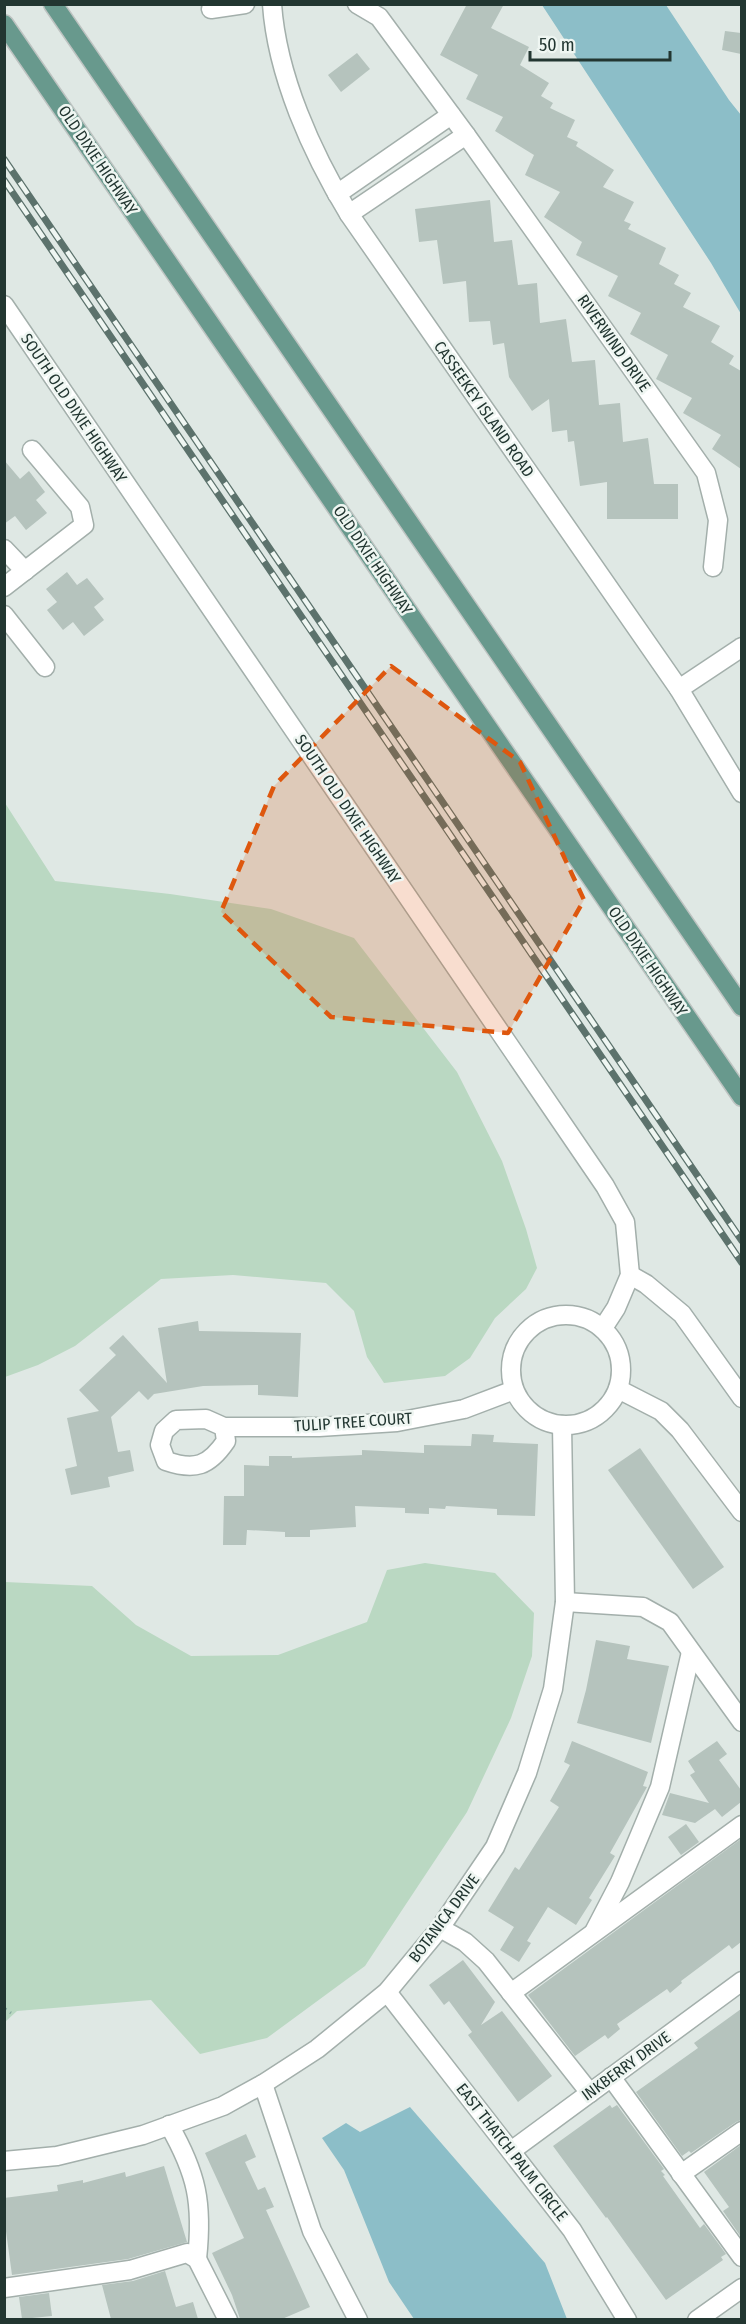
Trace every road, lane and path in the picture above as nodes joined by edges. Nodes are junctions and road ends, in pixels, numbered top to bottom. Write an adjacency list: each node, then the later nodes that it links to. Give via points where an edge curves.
1 (53, 4): 23 (main road)
2 (245, 4): 5 (street)
3 (272, 4): 9 (street, CASSEEKEY ISLAND ROAD, via 287,78 317,157)
4 (357, 4): 7 (street, RIVERWIND DRIVE, via 379,17)
5 (211, 9)
6 (4, 24): 24 (main road, OLD DIXIE HIGHWAY)
7 (451, 115): 8 (street, RIVERWIND DRIVE); 9 (street)
8 (466, 135): 10 (street); 15 (street, RIVERWIND DRIVE, via 706,473 718,520)
9 (337, 194): 10 (street, CASSEEKEY ISLAND ROAD)
10 (349, 214): 21 (street, CASSEEKEY ISLAND ROAD)
11 (4, 305): 12 (street, SOUTH OLD DIXIE HIGHWAY)
12 (11, 328): 25 (street, SOUTH OLD DIXIE HIGHWAY, via 605,1186 626,1222)
13 (32, 450): 16 (street, via 80,507 84,525)
14 (4, 549): 16 (street)
15 (713, 567)
16 (25, 571): 17 (street)
17 (4, 587)
18 (4, 615): 20 (street)
19 (741, 647): 21 (street)
20 (45, 667)
21 (679, 689): 22 (street, CASSEEKEY ISLAND ROAD)
22 (741, 793)
23 (741, 1007)
24 (741, 1097)
25 (630, 1275): 26 (street, SOUTH OLD DIXIE HIGHWAY); 29 (street, via 682,1314)
26 (603, 1328): 27 (street, via 615,1343 621,1360); 28 (street, via 572,1315 542,1320 527,1331 516,1347 511,1366)
27 (618, 1389): 30 (street, via 603,1412 583,1423); 32 (street, via 661,1411 680,1430)
28 (514, 1390): 30 (street, via 535,1416); 31 (street, TULIP TREE COURT, via 464,1409 397,1422)
29 (741, 1398)
30 (562, 1425): 33 (street, BOTANICA DRIVE)
31 (224, 1428)
32 (741, 1512)
33 (565, 1602): 34 (street, via 643,1607 670,1622); 37 (street, BOTANICA DRIVE, via 553,1689 527,1773 495,1847)
34 (691, 1652): 35 (street); 38 (street, via 660,1787)
35 (741, 1722)
36 (741, 1825): 38 (street)
37 (440, 1928): 40 (street, BOTANICA DRIVE); 41 (street, via 465,1942)
38 (595, 1930): 41 (street)
39 (741, 1982): 44 (street, INKBERRY DRIVE)
40 (387, 1992): 45 (street, BOTANICA DRIVE, via 316,2049); 49 (street, EAST THATCH PALM CIRCLE)
41 (512, 1993): 46 (street)
42 (4, 2008): 43 (path)
43 (11, 2013)
44 (611, 2077): 46 (street, INKBERRY DRIVE); 51 (street)
45 (263, 2084): 47 (street, BOTANICA DRIVE, via 222,2106); 57 (street, via 312,2231)
46 (590, 2093): 49 (street, INKBERRY DRIVE)
47 (169, 2125): 50 (street, BOTANICA DRIVE, via 57,2156); 53 (street, via 196,2182 200,2230)
48 (741, 2131): 51 (street)
49 (511, 2151): 58 (street, EAST THATCH PALM CIRCLE, via 572,2230)
50 (4, 2161)
51 (681, 2174): 52 (street)
52 (741, 2257)
53 (197, 2259): 54 (street, via 187,2253 130,2270); 56 (street)
54 (4, 2288)
55 (741, 2290): 59 (street)
56 (228, 2319)
57 (358, 2319)
58 (627, 2319)
59 (698, 2319)

